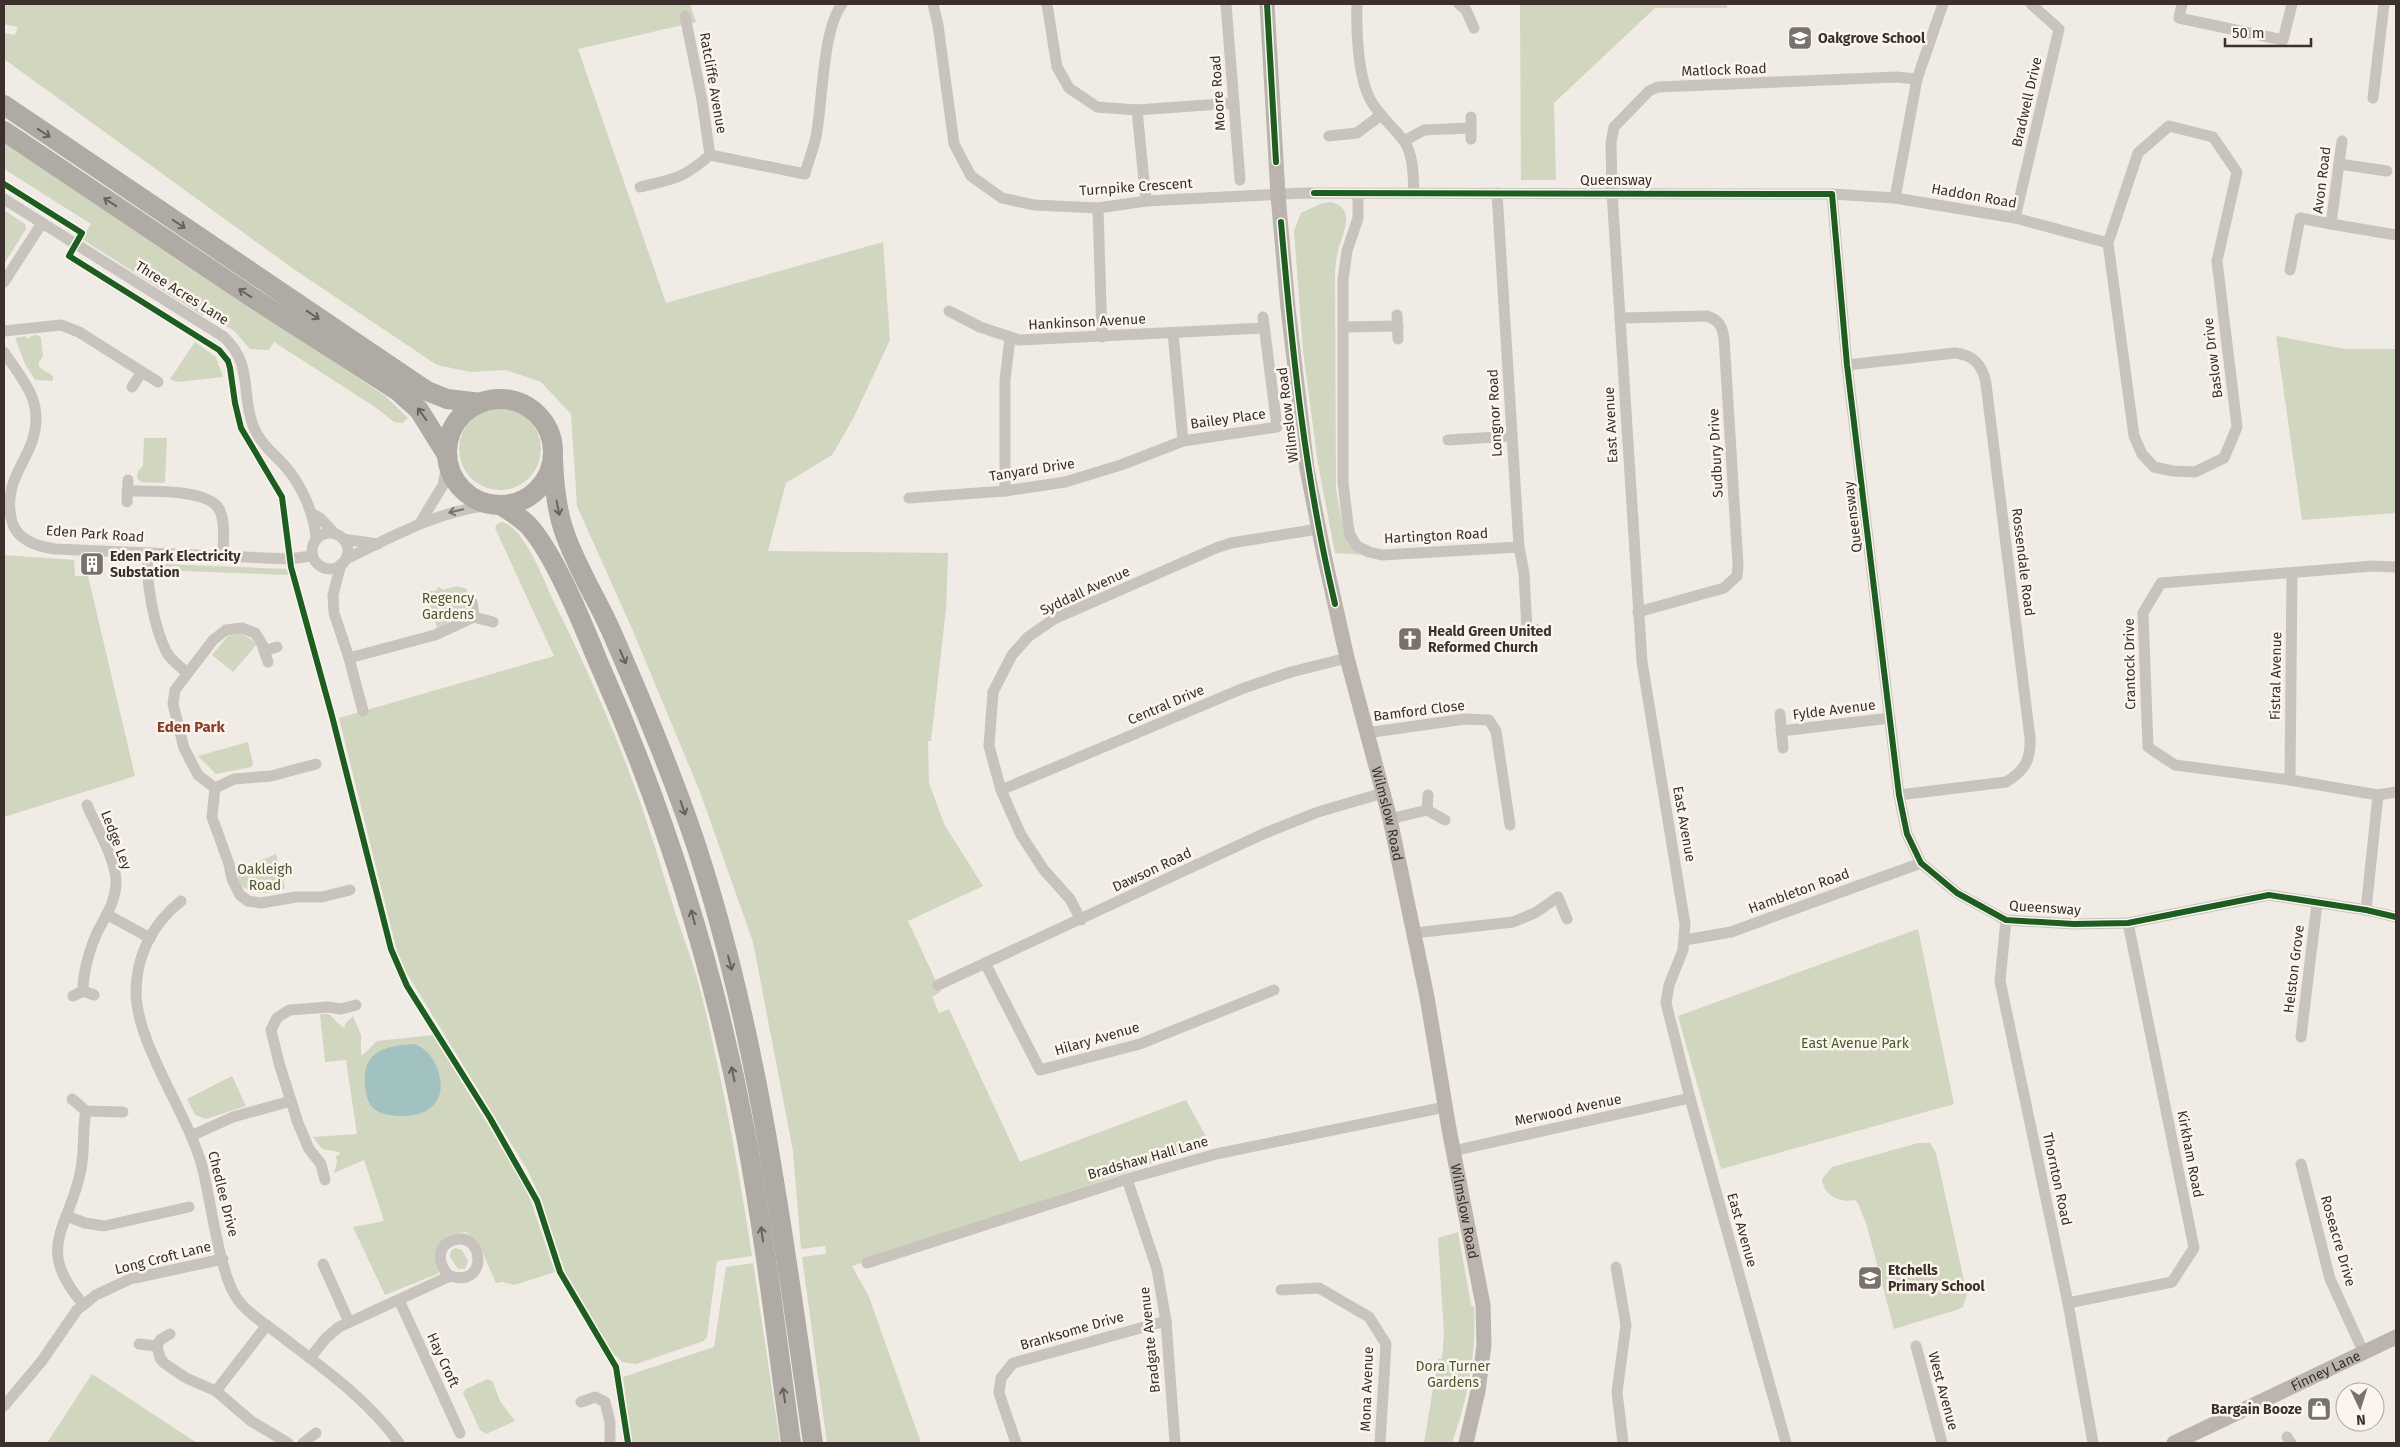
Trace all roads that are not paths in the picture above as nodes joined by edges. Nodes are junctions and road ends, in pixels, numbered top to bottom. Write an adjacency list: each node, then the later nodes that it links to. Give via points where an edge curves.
1 (842, 4): 26 (street, via 830,31 816,137 805,174)
2 (933, 4): 40 (street, Turnpike Crescent, via 954,144 971,176 1002,198 1034,205)
3 (1047, 4): 19 (street, via 1057,67 1070,88 1097,107)
4 (1226, 4): 17 (street, Moore Road)
5 (1267, 4): 35 (main road, Wilmslow Road)
6 (1357, 4): 20 (street, via 1357,30 1365,86)
7 (1460, 4): 14 (street)
8 (1943, 4): 15 (street)
9 (2031, 4): 41 (street, Bradwell Drive, via 2059,29)
10 (2182, 4): 11 (street, via 2179,18 2283,40)
11 (2292, 4)
12 (2384, 4): 16 (street)
13 (685, 16): 26 (street, Ratcliffe Avenue)
14 (1474, 28)
15 (1917, 79): 31 (street, Matlock Road, via 1896,77 1658,87 1649,90 1614,127 1611,143); 37 (street)
16 (2373, 98)
17 (1234, 104): 19 (street); 29 (street, Moore Road)
18 (4, 105): 61 (highway, one-way to 61, via 427,391 447,399)
19 (1137, 110): 39 (street)
20 (1381, 115): 23 (street, via 1357,133); 24 (street)
21 (1470, 128): 24 (street, via 1424,130)
22 (4, 131): 66 (highway, one-way to 22, via 419,410 398,391)
23 (1329, 136)
24 (1404, 141): 33 (street, via 1411,158)
25 (2342, 141): 27 (street, Avon Road)
26 (710, 155): 30 (street, via 691,172)
27 (2340, 164): 28 (street); 43 (street, Avon Road)
28 (2387, 171)
29 (1240, 180)
30 (640, 187)
31 (1612, 192): 34 (street, Queensway); 36 (street, Queensway); 49 (street, East Avenue)
32 (1358, 193): 33 (street, Queensway); 35 (street, Queensway); 50 (street, via 1358,218 1344,262)
33 (1414, 193): 34 (street, Queensway)
34 (1497, 193): 63 (street, Longnor Road)
35 (1278, 194): 39 (street, Turnpike Crescent); 75 (main road, Wilmslow Road, via 1301,419)
36 (1832, 194): 37 (street, Haddon Road); 57 (street, Queensway)
37 (1895, 198): 41 (street, Haddon Road)
38 (4, 199): 42 (street, Three Acres Lane)
39 (1146, 201): 40 (street, Turnpike Crescent)
40 (1098, 208): 53 (street)
41 (2015, 218): 45 (street, Haddon Road)
42 (42, 223): 47 (street); 73 (street, Three Acres Lane, via 230,343 243,363 249,410 259,438 292,475)
43 (2331, 224): 44 (street, Avon Road); 46 (street, Avon Road, via 2300,218)
44 (2396, 235)
45 (2108, 243): 45 (street, Baslow Drive, via 2138,152 2169,126 2213,138 2236,172 2217,261 2237,426 2224,458 2195,472 2154,466 2142,454 2134,436)
46 (2290, 270)
47 (4, 282)
48 (949, 312): 54 (street, Hankinson Avenue)
49 (1620, 318): 89 (street, East Avenue); 89 (street, Sudbury Drive, via 1707,316 1721,325 1725,348 1738,565 1736,576 1724,588)
50 (1343, 327): 55 (street, via 1398,321); 79 (street, Hartington Road, via 1343,482 1350,535 1357,546 1382,554)
51 (4, 331): 58 (street, via 66,326)
52 (1172, 333): 53 (street, Hankinson Avenue); 62 (street, Hankinson Avenue, via 1263,323); 65 (street)
53 (1102, 337): 54 (street, Hankinson Avenue)
54 (1010, 338): 70 (street, via 1004,380)
55 (1398, 339)
56 (4, 352): 68 (street, Eden Park Road, via 26,386 36,411 34,435)
57 (1847, 365): 99 (street, Queensway); 110 (street, Rossendale Road, via 1955,353 1968,355 1982,367 2030,738 2028,761 2006,782)
58 (142, 372): 59 (street); 60 (street)
59 (158, 382)
60 (132, 387)
61 (481, 403): 66 (highway, via 465,413 454,427); 67 (highway, via 511,400 533,410 548,428)
62 (1277, 427): 65 (street, Bailey Place)
63 (1512, 436): 64 (street); 79 (street, Longnor Road)
64 (1448, 440)
65 (1183, 441): 70 (street, Tanyard Drive, via 1065,482)
66 (448, 458): 72 (highway, via 453,476 463,490); 74 (street, via 443,485)
67 (553, 460): 72 (highway, via 537,491 516,503); 180 (highway, one-way to 180, via 564,532 610,629 667,765 697,849 730,963 767,1131)
68 (6, 491): 80 (street, Eden Park Road, via 13,525 21,537 36,545 55,549)
69 (127, 491): 81 (street, via 184,494 210,500 222,515)
70 (1005, 491): 71 (street, Tanyard Drive)
71 (910, 498)
72 (496, 505): 74 (street, one-way to 74, via 455,511); 179 (highway, one-way to 72, via 746,1134 721,1020 691,908 644,770 556,570 536,535 518,516)
73 (311, 514): 76 (street, Three Acres Lane); 77 (street, Three Acres Lane)
74 (420, 523): 78 (street)
75 (1318, 529): 95 (main road, Wilmslow Road); 106 (street, Syddall Avenue, via 1216,548 1054,619 1028,637 1012,655 993,692 989,746)
76 (339, 536): 77 (street, via 324,533); 78 (street); 83 (street, via 348,548)
77 (316, 539): 82 (street)
78 (378, 544): 83 (street)
79 (1519, 548): 92 (street, Longnor Road, via 1524,573)
80 (148, 553): 81 (street, Eden Park Road); 96 (street, via 147,578 162,641 170,657)
81 (222, 556): 82 (street, Eden Park Road, via 289,559)
82 (312, 556): 85 (street)
83 (343, 562): 85 (street, via 333,568); 87 (street)
84 (2396, 567): 86 (street, Crantock Drive)
85 (324, 568): 87 (street)
86 (2292, 572): 104 (street, Fistral Avenue); 104 (street, Crantock Drive, via 2161,583 2143,613 2148,747 2175,765)
87 (333, 595): 94 (street, via 337,625)
88 (472, 602): 90 (street)
89 (1638, 612): 130 (street, East Avenue, via 1643,671 1683,910)
90 (474, 617): 91 (street); 94 (street, via 435,635)
91 (493, 622)
92 (1527, 631)
93 (278, 647): 96 (street, via 266,656 255,633 242,628 226,630 213,640)
94 (349, 658): 97 (street)
95 (1347, 658): 101 (main road, Wilmslow Road); 106 (street, Central Drive, via 1244,688)
96 (187, 673): 105 (street, via 174,694 179,730 193,767)
97 (362, 711)
98 (1780, 714): 100 (street, Fylde Avenue)
99 (1890, 718): 100 (street, Fylde Avenue); 110 (street, Queensway)
100 (1781, 731): 102 (street, Fylde Avenue)
101 (1366, 733): 108 (main road, Wilmslow Road); 116 (street, Bamford Close, via 1465,719 1488,720 1496,731)
102 (1783, 748)
103 (316, 764): 105 (street, via 302,773 234,779)
104 (2290, 780): 111 (street, Crantock Drive)
105 (215, 788): 118 (street, via 212,817 240,895 248,901 260,903 331,889)
106 (1001, 790): 125 (street, Syddall Avenue, via 1021,835 1044,870 1070,899)
107 (2396, 792): 111 (street, Crantock Drive)
108 (1383, 793): 114 (main road, Wilmslow Road); 125 (street, Dawson Road, via 1318,812 1263,834)
109 (1428, 795): 113 (street)
110 (1899, 795): 117 (street, Queensway, via 1907,834)
111 (2378, 795): 121 (street)
112 (87, 804): 122 (street, Ledge Ley, via 112,862 115,877 114,897)
113 (1427, 810): 114 (street); 115 (street)
114 (1390, 819): 128 (main road, Wilmslow Road)
115 (1445, 820)
116 (1510, 824)
117 (1921, 863): 126 (street, Queensway, via 1957,893); 130 (street, Hambleton Road, via 1731,932)
118 (350, 890)
119 (181, 901): 129 (street, Chedlee Drive, via 162,918)
120 (2317, 904): 121 (street, Queensway); 127 (street, Queensway, via 2268,895); 136 (street, Helston Grove)
121 (2366, 910): 123 (street, Queensway)
122 (108, 915): 129 (street); 134 (street, Ledge Ley, via 93,943)
123 (2396, 917)
124 (1567, 919): 128 (street, via 1558,897 1535,913 1513,922)
125 (1081, 920): 131 (street, Dawson Road)
126 (2006, 920): 127 (street, Queensway); 157 (street, Thornton Road, via 2000,981)
127 (2128, 923): 157 (street, Kirkham Road, via 2194,1248 2172,1282)
128 (1414, 933): 140 (main road, Wilmslow Road)
129 (150, 938): 143 (street, Chedlee Drive, via 137,973 138,1010 152,1052)
130 (1685, 940): 137 (street, East Avenue, via 1669,984 1666,1003)
131 (985, 963): 132 (street, Dawson Road); 133 (street, Hilary Avenue, via 1040,1070 1140,1044)
132 (938, 985)
133 (1274, 990)
134 (83, 994)
135 (356, 1005): 139 (street, via 341,1009 289,1010 272,1024 272,1038)
136 (2302, 1037)
137 (1690, 1098): 144 (street, Merwood Avenue); 186 (street, East Avenue)
138 (72, 1099): 141 (street)
139 (291, 1101): 143 (street, via 233,1117); 147 (street, via 309,1149 321,1164)
140 (1445, 1107): 144 (main road, Wilmslow Road); 146 (street, Bradshaw Hall Lane, via 1216,1154)
141 (86, 1111): 142 (street); 149 (street, via 82,1167)
142 (123, 1112)
143 (192, 1136): 150 (street, Chedlee Drive, via 202,1165)
144 (1453, 1151): 184 (main road, Wilmslow Road, via 1484,1322 1478,1392)
145 (2301, 1164): 167 (street, Roseacre Drive, via 2330,1279)
146 (1127, 1179): 151 (street, Bradshaw Hall Lane); 159 (street, Bradgate Avenue, via 1157,1269)
147 (325, 1180)
148 (189, 1208): 149 (street, via 104,1226)
149 (67, 1216): 158 (street, via 57,1242 58,1263 66,1283)
150 (222, 1259): 158 (street, Long Croft Lane, via 122,1281); 161 (street, Chedlee Drive, via 234,1295)
151 (867, 1263)
152 (323, 1264): 160 (street)
153 (1616, 1267): 185 (street, via 1626,1325 1616,1392)
154 (450, 1276): 156 (street)
155 (1281, 1290): 183 (street, Mona Avenue, via 1319,1288 1369,1317 1386,1344)
156 (399, 1300): 160 (street); 174 (street, Hay Croft)
157 (2068, 1303): 188 (street, Thornton Road)
158 (83, 1304): 170 (street, Long Croft Lane, via 32,1374)
159 (1166, 1321): 181 (street, Branksome Drive, via 1013,1364 1001,1378 999,1393); 182 (street, Bradgate Avenue)
160 (349, 1322): 168 (street, via 326,1338)
161 (267, 1325): 168 (street, Chedlee Drive); 169 (street)
162 (170, 1334): 165 (street)
163 (2396, 1336): 167 (main road, Finney Lane)
164 (139, 1344): 165 (street)
165 (157, 1346): 169 (street, via 164,1364)
166 (1916, 1346): 187 (street, West Avenue)
167 (2363, 1352): 189 (main road, Finney Lane)
168 (310, 1358): 177 (street, Chedlee Drive, via 361,1400)
169 (216, 1391): 175 (street, via 251,1421)
170 (7, 1393): 172 (street, Long Croft Lane)
171 (581, 1402): 178 (street, via 595,1397 604,1402 610,1422)
172 (4, 1406)
173 (316, 1433): 176 (street)
174 (460, 1433)
175 (288, 1443)
176 (303, 1443)
177 (399, 1443)
178 (610, 1443)
179 (791, 1443)
180 (813, 1443)
181 (1016, 1443)
182 (1175, 1443)
183 (1380, 1443)
184 (1466, 1443)
185 (1623, 1443)
186 (1786, 1443)
187 (1942, 1443)
188 (2093, 1443)
189 (2174, 1443)

